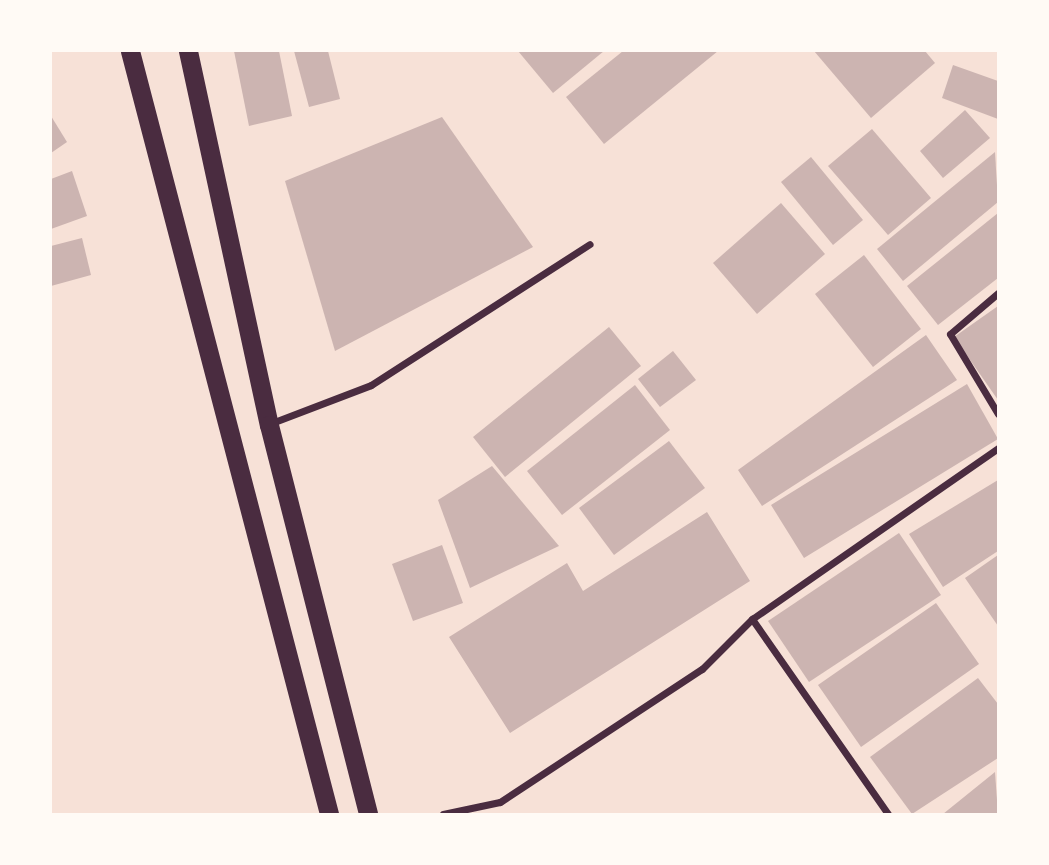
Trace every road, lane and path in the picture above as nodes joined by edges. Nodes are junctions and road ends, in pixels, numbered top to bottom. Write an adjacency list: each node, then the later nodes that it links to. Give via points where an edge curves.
1 (130, 51): 9 (highway)
2 (188, 51): 6 (highway)
3 (590, 244): 6 (street, via 371,386)
4 (998, 293): 5 (street, via 950,334)
5 (998, 414)
6 (269, 425): 10 (highway)
7 (998, 448): 8 (street)
8 (752, 620): 11 (street, via 702,670 500,802); 12 (street)
9 (329, 814)
10 (368, 814)
11 (443, 814)
12 (888, 814)

